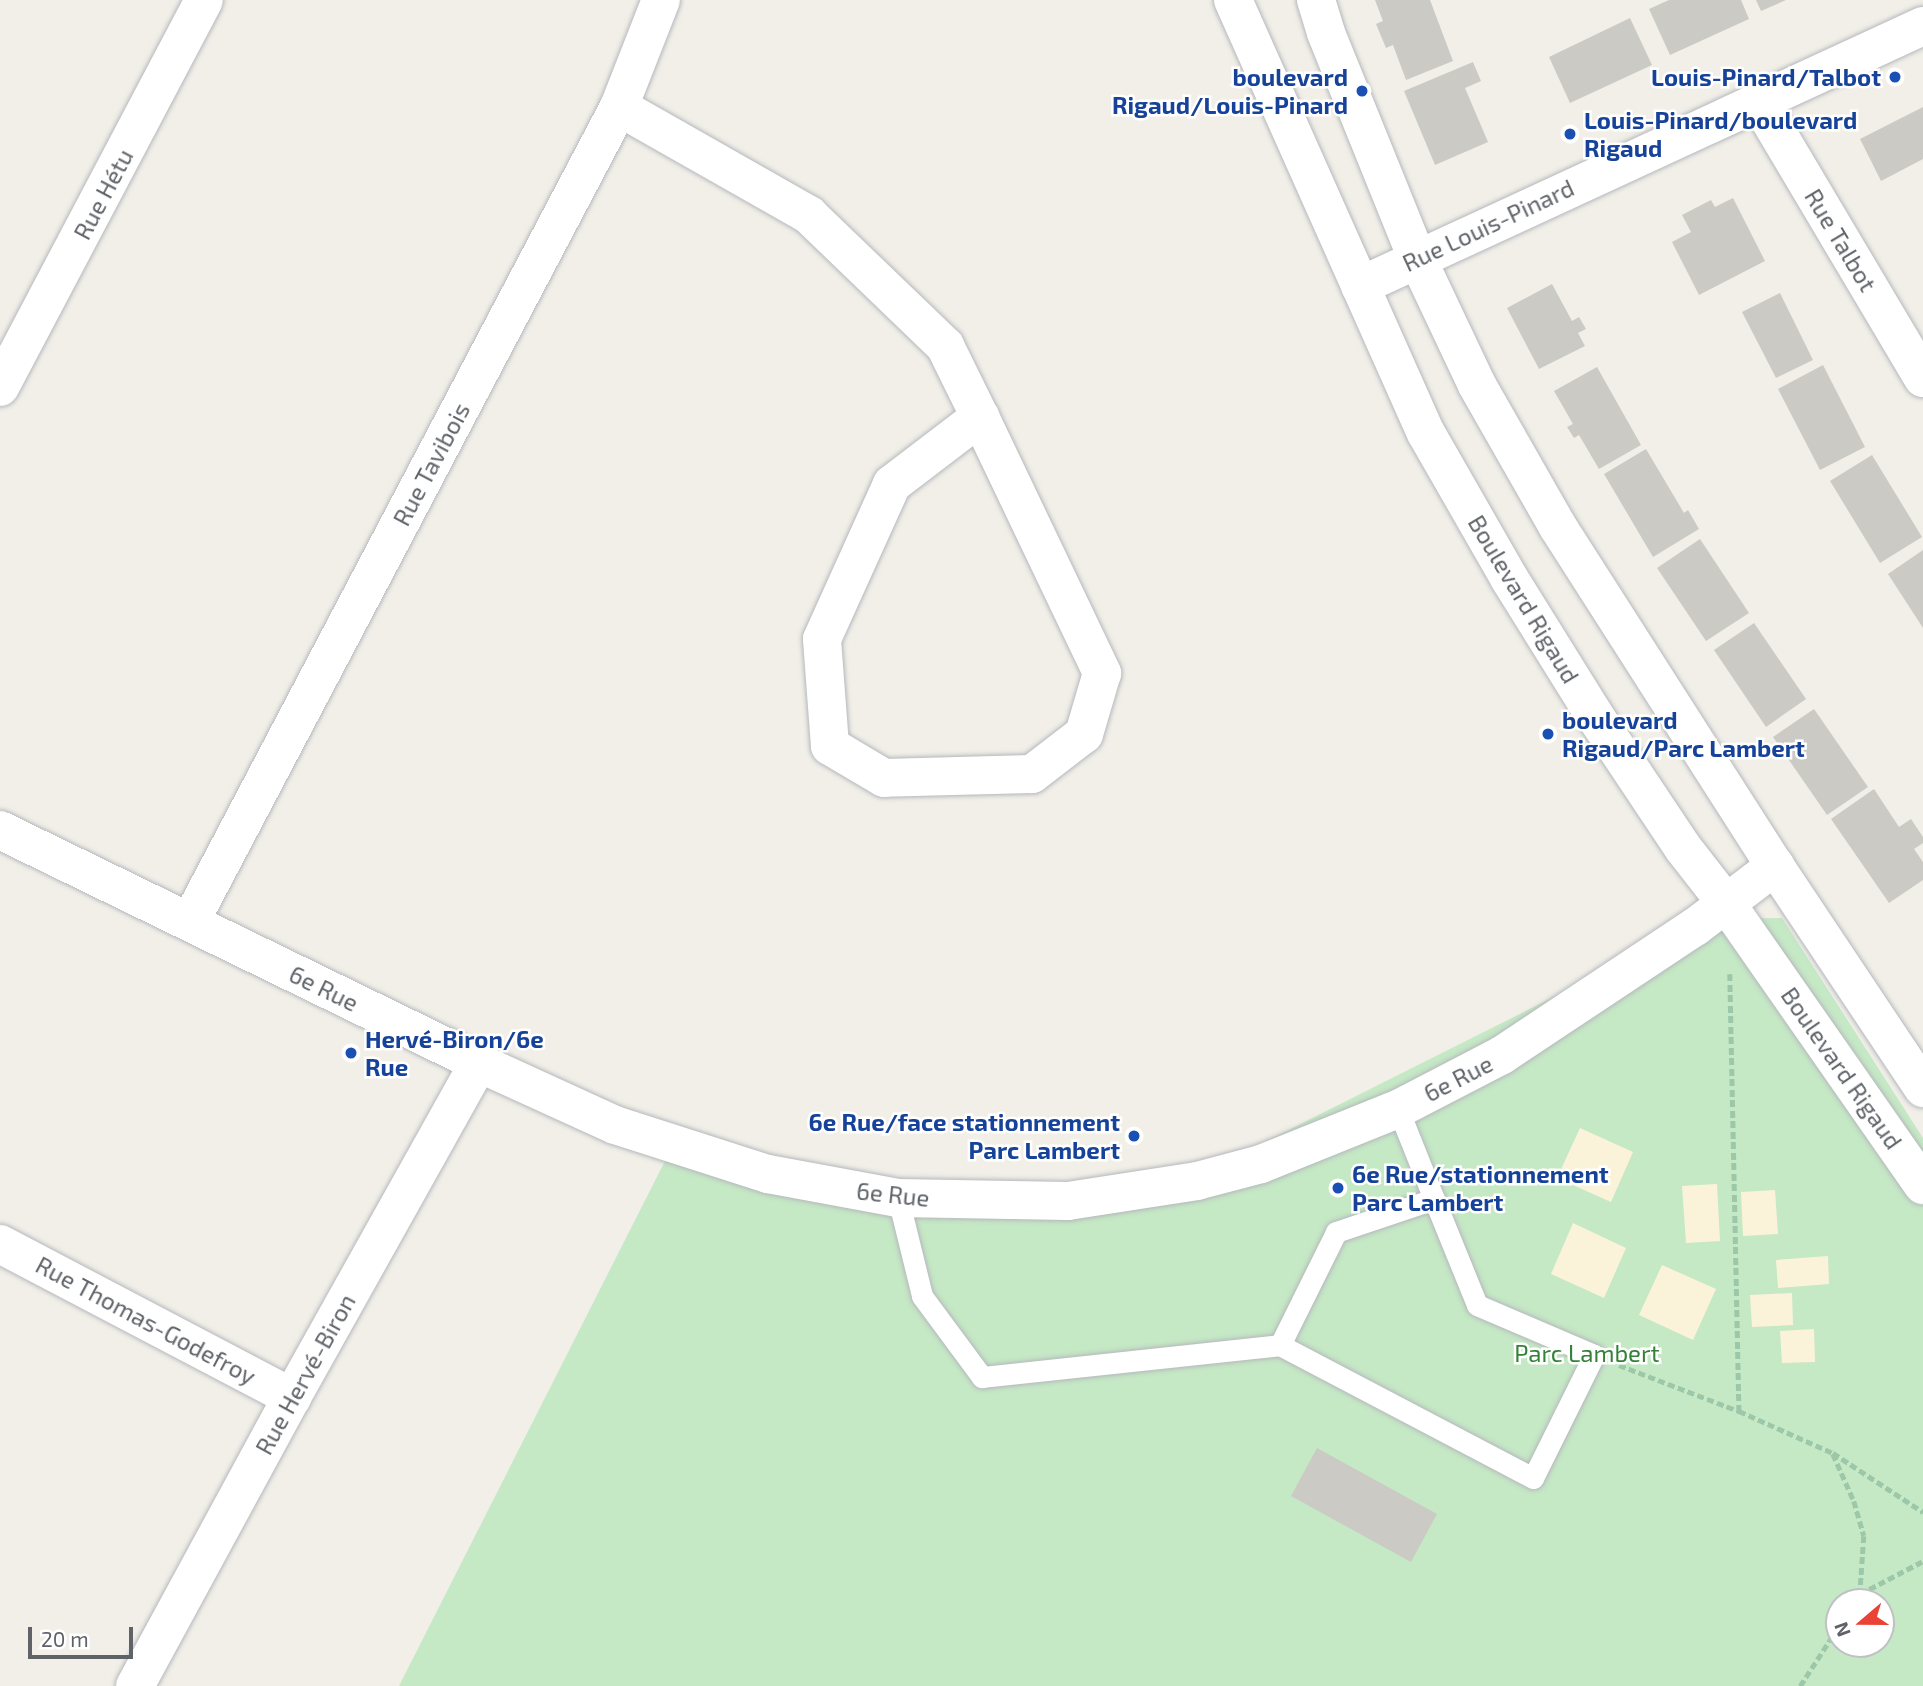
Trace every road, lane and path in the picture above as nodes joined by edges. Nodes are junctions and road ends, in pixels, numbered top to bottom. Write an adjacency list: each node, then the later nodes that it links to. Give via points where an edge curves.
1 (204, 0): 10 (street, Rue Hétu)
2 (661, 0): 7 (street, Rue Tavibois)
3 (1233, 0): 9 (street, Boulevard Rigaud)
4 (1316, 0): 8 (street)
5 (1923, 26): 6 (street, Rue Louis-Pinard)
6 (1759, 102): 8 (street, Rue Louis-Pinard); 11 (street, Rue Talbot)
7 (619, 107): 13 (street, via 809,215 945,346); 17 (street, Rue Tavibois)
8 (1417, 258): 9 (street, Rue Louis-Pinard); 15 (street, via 1477,385 1559,527)
9 (1360, 286): 16 (street, Boulevard Rigaud, via 1426,433 1508,578 1683,848)
10 (15, 327): 12 (street, Rue Hétu)
11 (1923, 378)
12 (0, 387)
13 (979, 417): 13 (street, via 892,484 822,639 830,746 884,778 1032,774 1084,734 1102,673)
14 (0, 830): 17 (street, 6e Rue)
15 (1775, 866): 16 (street, 6e Rue); 20 (street)
16 (1726, 902): 21 (street, 6e Rue, via 1502,1055); 22 (street, Boulevard Rigaud)
17 (190, 922): 19 (street, 6e Rue)
18 (1730, 969): 29 (path)
19 (479, 1063): 23 (street, 6e Rue, via 615,1125 768,1174); 28 (street, Rue Hervé-Biron)
20 (1923, 1087)
21 (1398, 1109): 23 (street, 6e Rue, via 1262,1164 1197,1181 1068,1201); 24 (lane)
22 (1923, 1185)
23 (898, 1198): 26 (lane, via 922,1296 982,1377)
24 (1434, 1199): 26 (lane, via 1336,1232); 27 (lane, via 1477,1305)
25 (0, 1244): 28 (street, Rue Thomas-Godefroy)
26 (1280, 1345): 27 (lane, via 1532,1478)
27 (1594, 1355): 29 (path)
28 (292, 1397): 36 (street, Rue Hervé-Biron)
29 (1740, 1411): 30 (path)
30 (1833, 1453): 31 (path); 33 (path, via 1864,1536)
31 (1923, 1512)
32 (1923, 1561): 34 (path)
33 (1860, 1588)
34 (1871, 1588)
35 (1825, 1648): 37 (path)
36 (135, 1686)
37 (1800, 1686)

